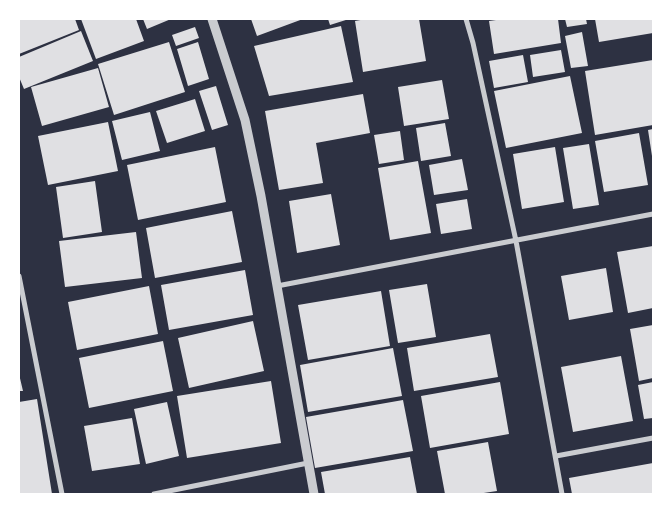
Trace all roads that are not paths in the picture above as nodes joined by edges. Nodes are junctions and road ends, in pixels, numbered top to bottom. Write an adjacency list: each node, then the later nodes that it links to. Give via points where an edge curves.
1 (212, 19): 7 (street, via 245,120)
2 (466, 19): 4 (street)
3 (653, 214): 4 (street)
4 (516, 240): 7 (street); 9 (street)
5 (19, 276): 6 (street)
6 (20, 284): 11 (street)
7 (277, 286): 10 (street)
8 (653, 438): 9 (street)
9 (556, 456): 14 (street)
10 (308, 463): 12 (street); 13 (street)
11 (62, 494)
12 (154, 494)
13 (314, 494)
14 (562, 494)

